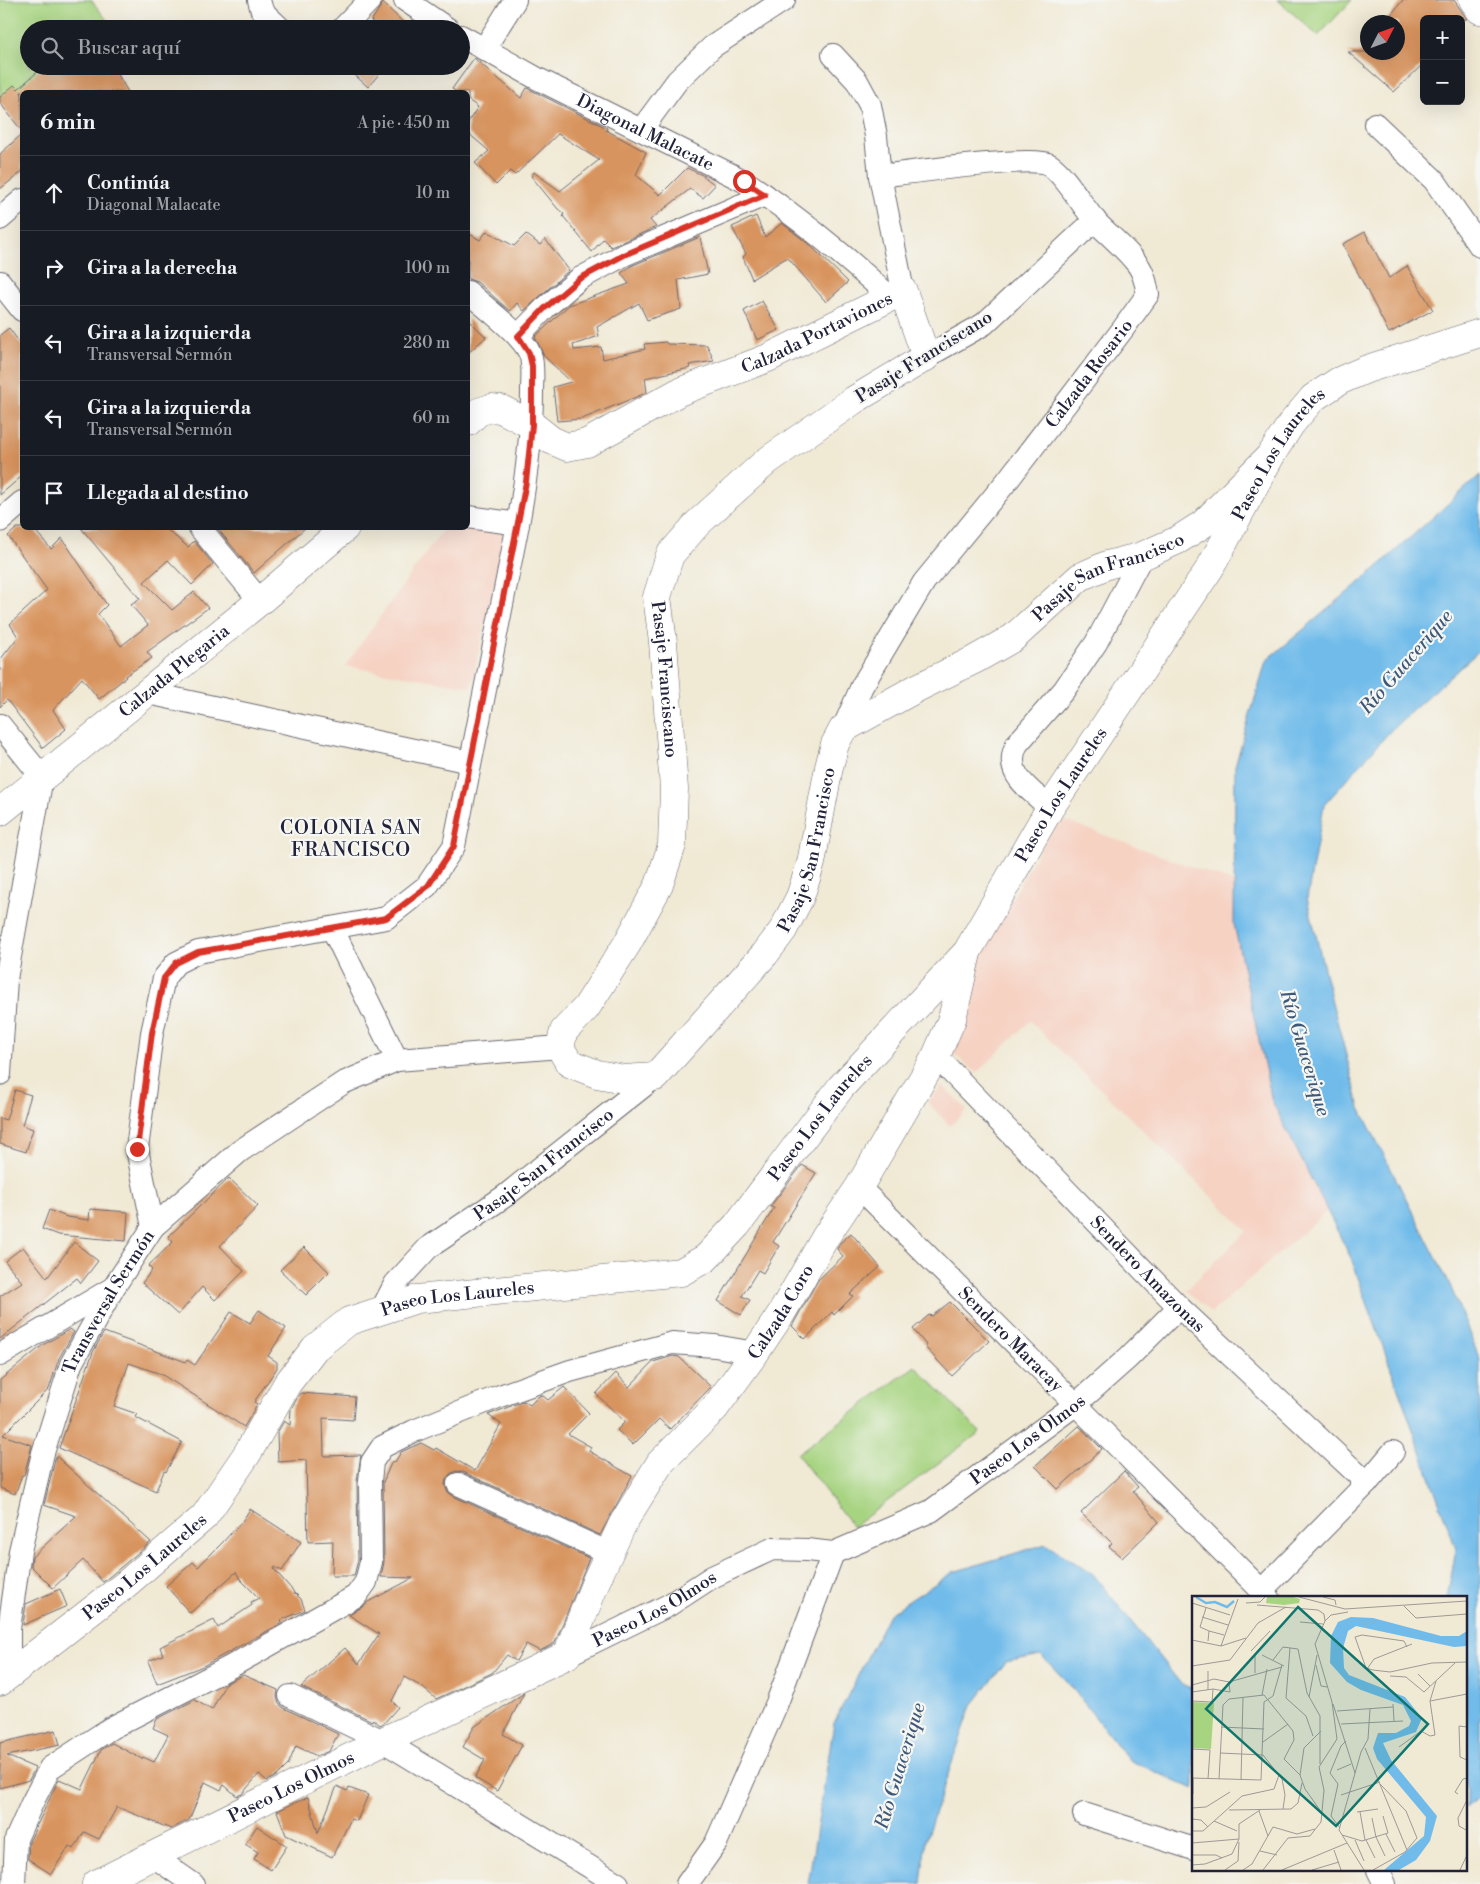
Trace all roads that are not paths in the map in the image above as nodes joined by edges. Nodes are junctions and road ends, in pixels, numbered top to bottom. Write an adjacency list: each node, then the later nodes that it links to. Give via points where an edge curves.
1 (258, 0): 8 (street, via 262,11)
2 (370, 0): 9 (street)
3 (405, 0): 10 (street)
4 (515, 0): 12 (street)
5 (784, 0): 15 (street, via 712,47 678,81)
6 (1473, 0): 7 (street)
7 (1480, 10)
8 (272, 20)
9 (351, 20)
10 (435, 20)
11 (470, 41): 12 (street, Diagonal Malacate)
12 (484, 49): 15 (street, Diagonal Malacate)
13 (833, 55): 16 (street, Calzada Portaviones, via 857,81 870,105)
14 (1375, 124): 21 (street, via 1434,180)
15 (640, 130): 17 (street, Diagonal Malacate, via 744,181)
16 (880, 176): 20 (street, Calzada Rosario, via 1038,161 1049,164 1059,174); 24 (street, Calzada Portaviones)
17 (765, 195): 24 (street, Diagonal Malacate); 27 (street, via 624,255 579,279)
18 (20, 202): 19 (street)
19 (0, 219)
20 (1095, 220): 28 (street, Pasaje Franciscano, via 984,324); 42 (street, Calzada Rosario, via 1139,266 1148,294 1007,481 924,582 862,686)
21 (1480, 246)
22 (0, 282): 25 (street)
23 (470, 294): 27 (street, Transversal Sermón)
24 (897, 294): 28 (street, Diagonal Malacate); 30 (street, Calzada Portaviones, via 768,358 679,392 587,443 568,447 551,440)
25 (20, 307)
26 (1480, 333): 31 (street, Paseo Los Laureles, via 1339,381 1313,398)
27 (518, 336): 30 (street, Transversal Sermón, via 529,353 532,366)
28 (926, 357): 49 (street, Pasaje Franciscano, via 854,400 767,461 698,523 670,555 657,597 674,790 672,845 659,885 627,944 586,1008 564,1031)
29 (470, 420): 30 (street, via 478,412 491,408)
30 (532, 425): 35 (street, Transversal Sermón)
31 (1271, 455): 38 (street, Pasaje San Francisco, via 1203,524 1178,540); 45 (street, Paseo Los Laureles, via 1210,568)
32 (20, 504): 34 (street)
33 (470, 517): 35 (street)
34 (0, 521)
35 (518, 524): 43 (street, Transversal Sermón)
36 (202, 530): 39 (street)
37 (343, 530): 39 (street, Calzada Plegaria)
38 (1142, 556): 42 (street, Pasaje San Francisco, via 1107,565 1080,577 1013,638); 45 (street, via 1096,643 1064,690 1012,753 1012,766 1017,776)
39 (260, 601): 40 (street, Calzada Plegaria)
40 (148, 693): 43 (street); 44 (street, Calzada Plegaria)
41 (0, 725): 44 (street)
42 (843, 730): 53 (street, Pasaje San Francisco, via 829,766 811,863 800,897 765,954)
43 (470, 762): 47 (street, Transversal Sermón, via 454,846 428,886 386,918)
44 (42, 777): 46 (street, Calzada Plegaria); 52 (street, via 6,979)
45 (1050, 808): 48 (street, Paseo Los Laureles)
46 (0, 812)
47 (332, 928): 51 (street); 55 (street, Transversal Sermón, via 198,952 176,963 164,978 152,1033 137,1149)
48 (967, 952): 50 (street, Calzada Coro, via 952,1019); 58 (street, Paseo Los Laureles, via 841,1087 737,1225 706,1258 681,1272 417,1299)
49 (560, 1047): 51 (street); 53 (street, via 569,1063 597,1074 624,1079)
50 (936, 1056): 54 (street, Calzada Coro); 57 (street, Sendero Amazonas)
51 (398, 1060): 55 (street, via 343,1083 240,1151)
52 (0, 1064)
53 (655, 1077): 58 (street, Pasaje San Francisco, via 505,1196 428,1248 395,1284)
54 (859, 1187): 59 (street, Calzada Coro); 61 (street, Sendero Maracay)
55 (153, 1226): 56 (street, Transversal Sermón)
56 (114, 1287): 60 (street); 69 (street, Transversal Sermón, via 71,1364 43,1453 18,1571)
57 (1180, 1307): 61 (street, Paseo Los Olmos); 63 (street, Sendero Amazonas)
58 (382, 1311): 69 (street, Paseo Los Laureles, via 349,1321 315,1348 287,1384 204,1517 126,1584)
59 (756, 1353): 65 (street, Calzada Coro, via 715,1408 660,1463 623,1523); 76 (street, via 672,1343 552,1377 414,1431 382,1447 372,1462 370,1480 371,1562 366,1582 356,1596 230,1667 111,1728 50,1768 16,1839)
60 (0, 1355)
61 (1075, 1405): 66 (street, Paseo Los Olmos, via 931,1511); 67 (street, Sendero Maracay)
62 (1393, 1452): 63 (street)
63 (1367, 1483): 67 (street)
64 (458, 1484): 65 (street)
65 (609, 1553): 68 (street, Calzada Coro)
66 (833, 1553): 68 (street, Paseo Los Olmos, via 772,1549 712,1577 669,1605); 80 (street, via 777,1703 716,1843)
67 (1266, 1594)
68 (567, 1655): 71 (street, Paseo Los Olmos)
69 (4, 1679)
70 (290, 1696): 71 (street)
71 (383, 1742): 74 (street, Paseo Los Olmos); 79 (street)
72 (1084, 1814): 73 (street)
73 (1192, 1848)
74 (153, 1856): 77 (street, Paseo Los Olmos); 78 (street)
75 (1379, 1872): 81 (street)
76 (14, 1884)
77 (96, 1884)
78 (193, 1884)
79 (618, 1884)
80 (687, 1884)
81 (1385, 1884)

